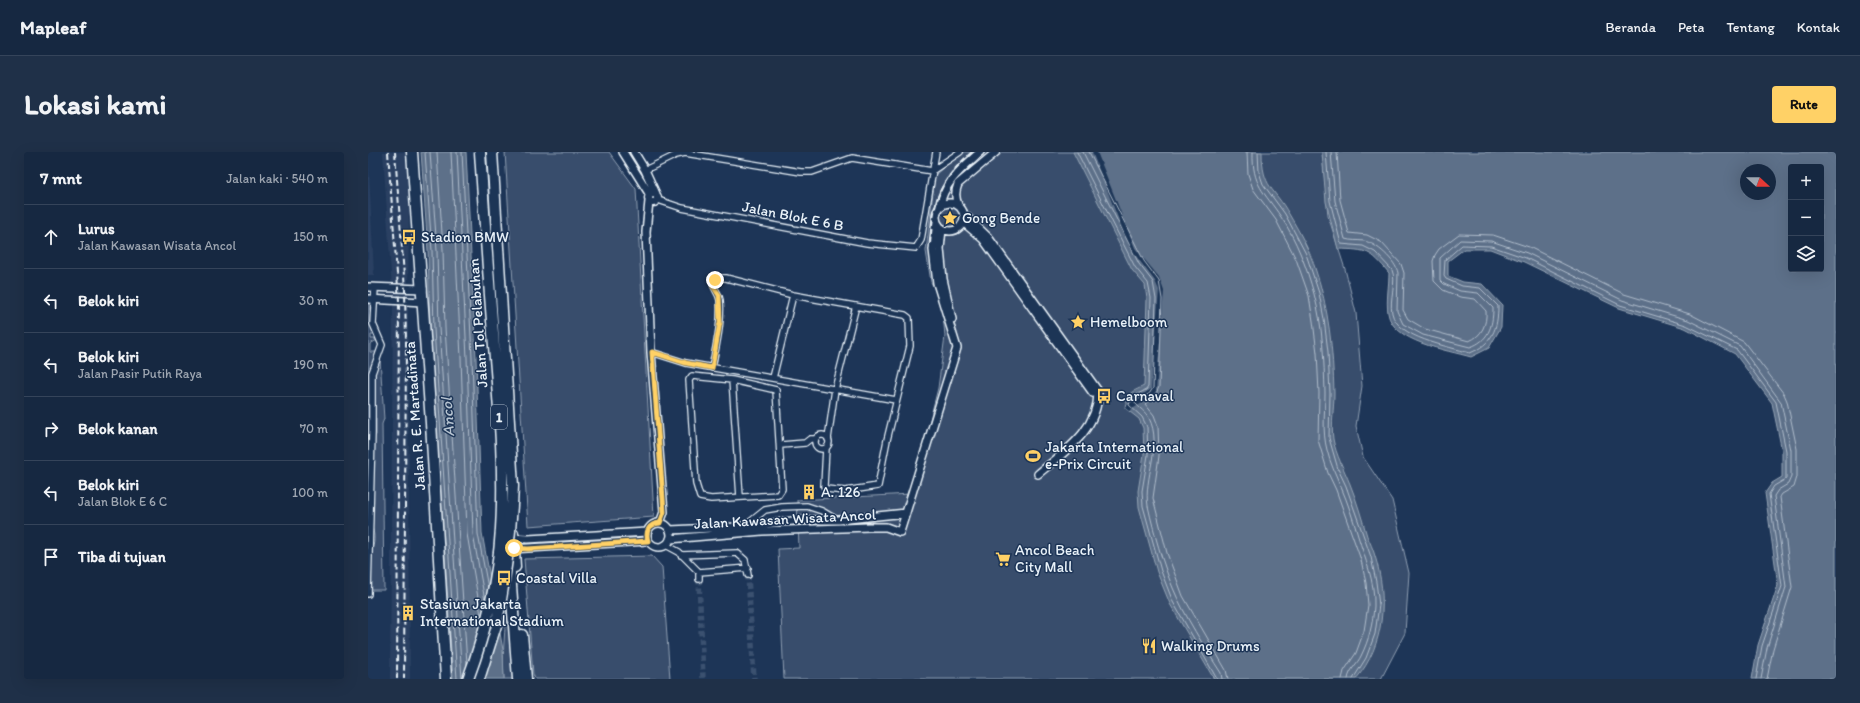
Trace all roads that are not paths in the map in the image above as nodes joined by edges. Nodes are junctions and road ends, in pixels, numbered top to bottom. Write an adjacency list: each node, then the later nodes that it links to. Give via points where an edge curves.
1 (412, 152): 20 (highway, Jalan R. E. Martadinata)
2 (479, 152): 47 (highway, via 498,437); 58 (highway, Jalan Tol Pelabuhan / 1, bridge, via 498,396 502,502 492,599)
3 (491, 152): 47 (highway, via 502,329); 59 (highway, Jalan Tol Pelabuhan / 1, bridge, via 513,486 508,569 497,622)
4 (623, 152): 12 (street)
5 (634, 152): 10 (street)
6 (936, 152): 11 (street)
7 (960, 152): 11 (street)
8 (980, 152): 14 (street, via 953,176)
9 (996, 152): 13 (street, via 958,184 955,191)
10 (645, 170): 11 (street, via 676,155 685,154 801,172 812,172 852,158); 12 (street)
11 (932, 171): 12 (street, Jalan Blok E 6 B, via 921,240 916,248 910,249 682,208)
12 (653, 197): 26 (street, via 646,232)
13 (958, 205): 14 (street, via 948,203); 15 (street)
14 (939, 208): 16 (street)
15 (964, 214): 17 (street); 17 (street, via 988,237 1098,391 1096,412 1084,433 1073,445 1036,473 1081,430 1091,411 1094,400 1092,392 983,239)
16 (936, 220): 18 (street); 25 (street, via 933,250 937,282)
17 (963, 222): 18 (street, via 953,231)
18 (942, 229): 25 (street, via 940,249 943,279)
19 (372, 288): 20 (street); 22 (street)
20 (423, 290): 23 (highway, Jalan R. E. Martadinata)
21 (793, 295): 24 (street); 27 (street, via 718,278 713,283 714,290 719,295 720,322); 28 (street)
22 (371, 299): 23 (street); 56 (street, via 373,324 382,346 372,373)
23 (423, 302): 57 (highway, Jalan R. E. Martadinata)
24 (856, 306): 30 (street); 31 (street, via 903,314 909,318 910,346)
25 (954, 335): 39 (street, via 957,348)
26 (652, 352): 27 (street); 42 (street, via 664,512)
27 (712, 368): 28 (street)
28 (773, 378): 30 (street)
29 (732, 380): 35 (street, via 776,390); 38 (street); 38 (street, via 692,376 689,380 698,492 704,499)
30 (835, 389): 31 (street); 33 (street)
31 (896, 400): 37 (street, via 878,486 845,491 828,490 824,486)
32 (816, 438): 33 (street, via 821,435); 34 (street); 36 (street)
33 (828, 439): 37 (street, via 829,444)
34 (805, 443): 35 (street); 36 (street)
35 (781, 445): 38 (street, via 782,489 778,495)
36 (816, 446): 37 (street)
37 (826, 448)
38 (740, 496)
39 (906, 513): 40 (street, Jalan Kawasan Wisata Ancol); 44 (street, Jalan Kawasan Wisata Ancol, via 900,532 886,527)
40 (869, 517): 41 (street, Jalan Kawasan Wisata Ancol); 44 (street)
41 (839, 520): 43 (street, Jalan Kawasan Wisata Ancol, via 802,520); 43 (street, via 807,506 782,507 765,510)
42 (660, 523): 45 (street); 46 (street, via 652,525)
43 (745, 526): 45 (street, Jalan Kawasan Wisata Ancol)
44 (869, 527): 49 (street, Jalan Kawasan Wisata Ancol, via 762,531)
45 (670, 530): 49 (street)
46 (647, 532): 47 (street); 48 (street)
47 (510, 538): 50 (highway)
48 (648, 541): 49 (street, via 658,547); 50 (street)
49 (668, 542): 51 (street)
50 (511, 549): 60 (highway); 61 (highway)
51 (681, 555): 52 (street, via 737,553 745,560); 53 (street)
52 (748, 568): 53 (street); 54 (street)
53 (699, 572): 55 (street)
54 (748, 575)
55 (699, 579)
56 (368, 594)
57 (446, 679)
58 (468, 679)
59 (480, 679)
60 (518, 679)
61 (526, 679)

